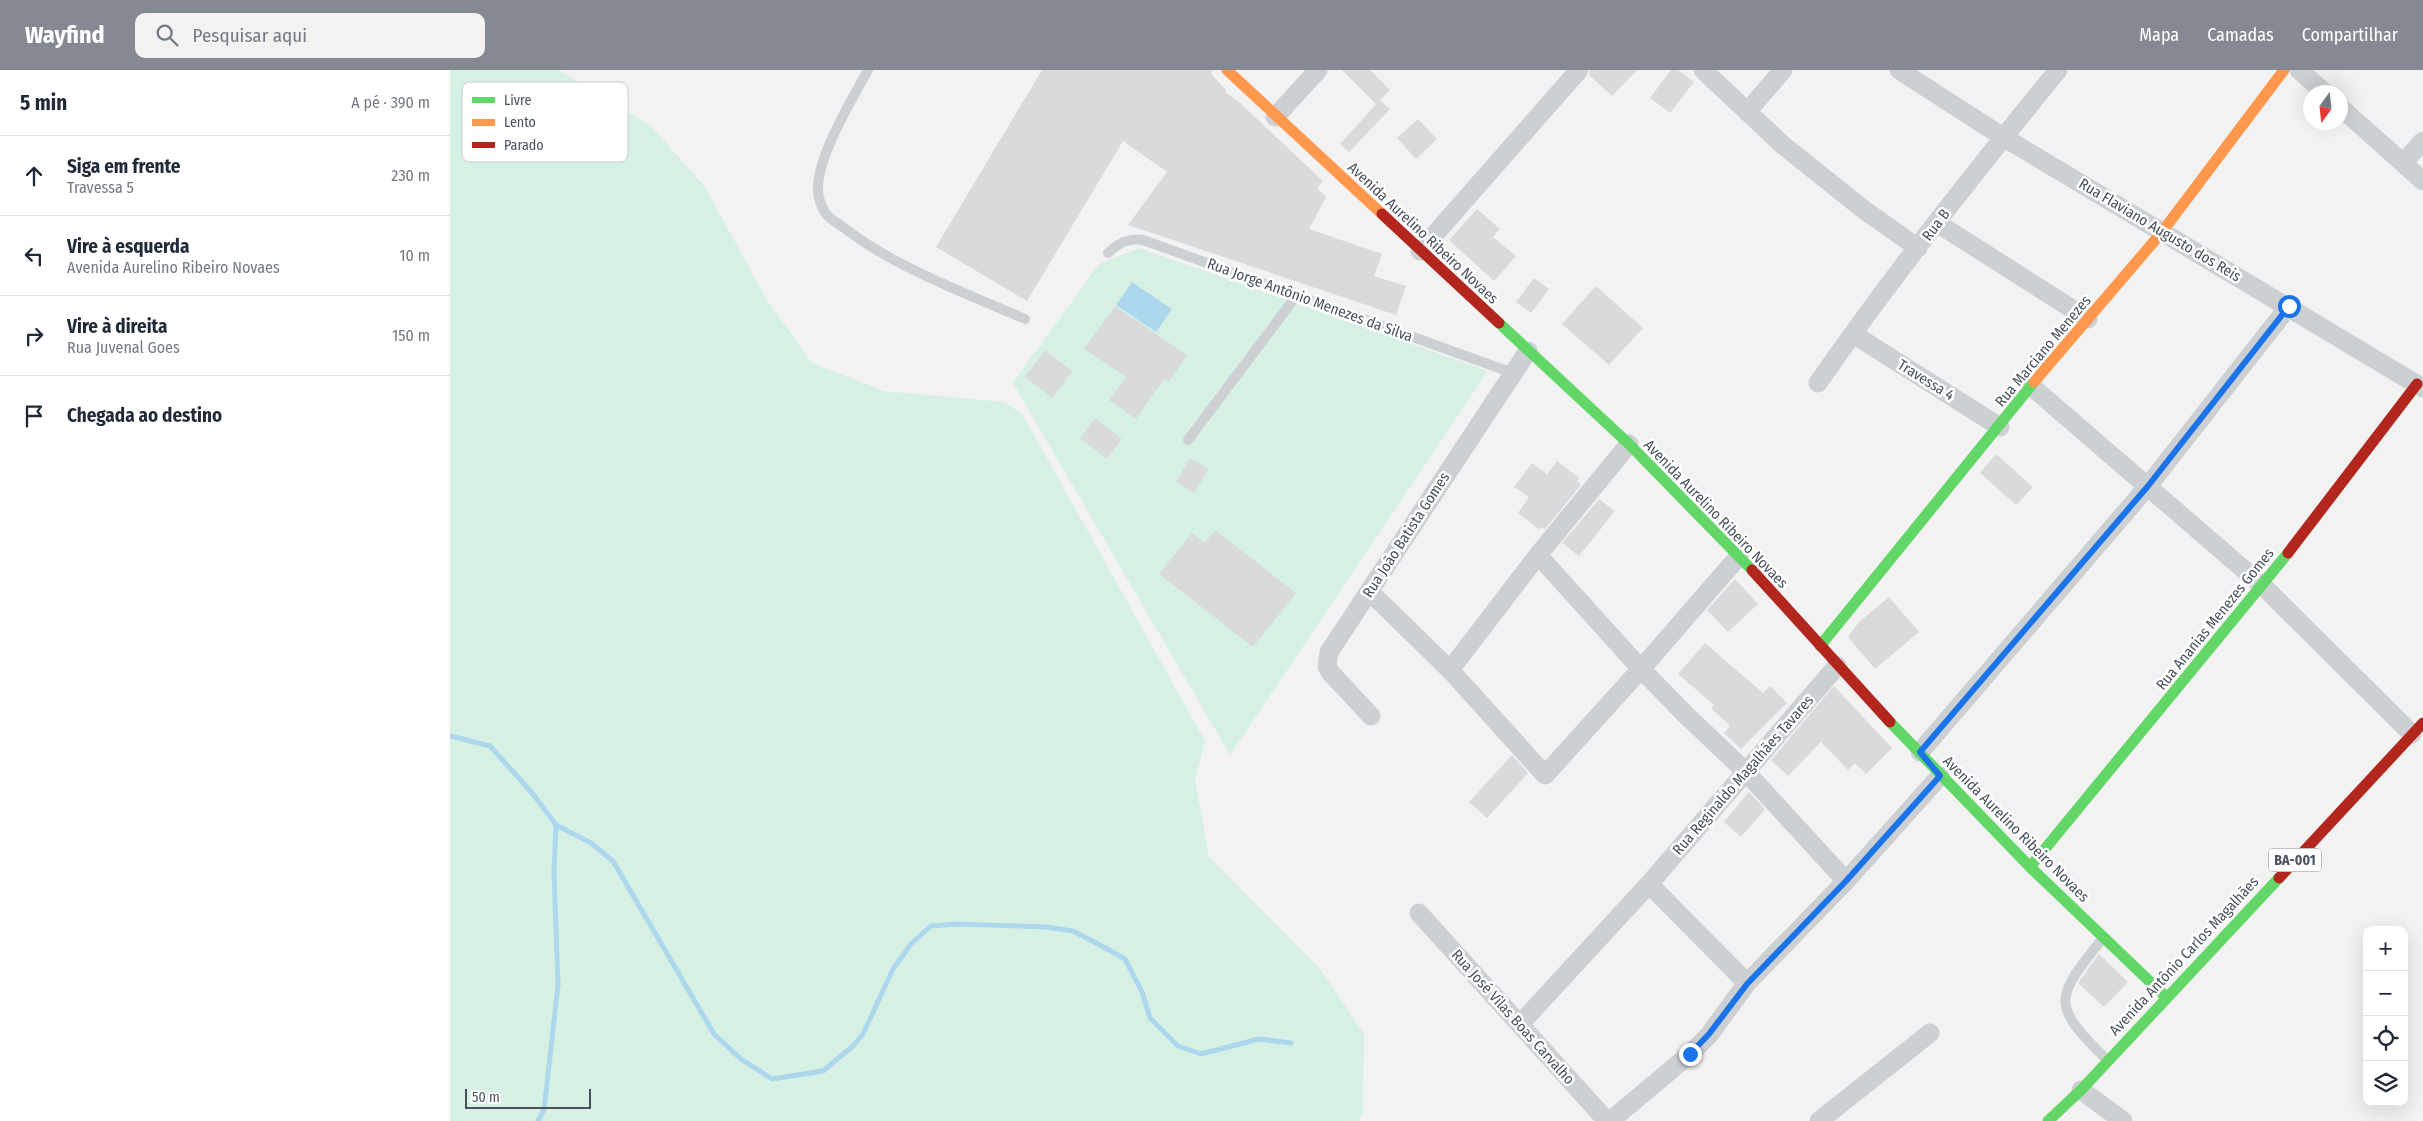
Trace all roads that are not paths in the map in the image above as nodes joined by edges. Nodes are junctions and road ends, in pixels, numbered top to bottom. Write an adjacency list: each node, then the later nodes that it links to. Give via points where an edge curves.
1 (868, 70): 26 (lane, via 839,124 817,186 827,215 859,240 937,281)
2 (1227, 70): 14 (street, Avenida Aurelino Ribeiro Novaes)
3 (1318, 70): 14 (street)
4 (1579, 70): 22 (street)
5 (1703, 70): 12 (street)
6 (1783, 70): 12 (street)
7 (1899, 70): 15 (street, Rua Flaviano Augusto dos Reis)
8 (2058, 70): 15 (street, Rua B)
9 (2284, 70): 20 (street, Rua Marciano Menezes)
10 (2299, 70): 11 (street)
11 (2316, 85)
12 (1747, 112): 21 (street, via 1863,209)
13 (2348, 114): 17 (street)
14 (1275, 117): 22 (street, Avenida Aurelino Ribeiro Novaes)
15 (2003, 137): 19 (street, Rua B); 20 (street, Rua Flaviano Augusto dos Reis)
16 (2423, 141): 17 (street)
17 (2403, 163): 18 (street)
18 (2423, 181)
19 (1937, 223): 21 (street, Rua B); 27 (street)
20 (2162, 232): 25 (street, Rua Flaviano Augusto dos Reis); 27 (street, Rua Marciano Menezes)
21 (1918, 248): 28 (street, Rua B)
22 (1420, 251): 29 (street, Avenida Aurelino Ribeiro Novaes)
23 (1108, 253): 24 (lane, Rua Jorge Antônio Menezes da Silva, via 1119,243 1143,240)
24 (1297, 295): 30 (lane, Rua Jorge Antônio Menezes da Silva); 35 (lane)
25 (2289, 306): 33 (street, Rua Flaviano Augusto dos Reis); 37 (street)
26 (1025, 318)
27 (2088, 319): 32 (street, Rua Marciano Menezes)
28 (1852, 334): 31 (street, Rua B); 34 (street, Travessa 4)
29 (1528, 351): 30 (street, Rua João Batista Gomes); 36 (street, Avenida Aurelino Ribeiro Novaes)
30 (1513, 373): 41 (street, Rua João Batista Gomes)
31 (1818, 383)
32 (2032, 386): 34 (street, Rua Marciano Menezes); 37 (street)
33 (2420, 386): 40 (street, Rua Ananias Menezes Gomes)
34 (2000, 427): 42 (street, Rua Marciano Menezes)
35 (1188, 440)
36 (1629, 444): 38 (street); 39 (street, Avenida Aurelino Ribeiro Novaes)
37 (2148, 486): 40 (street); 48 (street)
38 (1538, 555): 44 (street); 45 (street)
39 (1738, 556): 42 (street, Avenida Aurelino Ribeiro Novaes); 44 (street)
40 (2263, 586): 47 (street); 51 (street, Rua Ananias Menezes Gomes)
41 (1369, 591): 45 (street); 46 (street, Rua João Batista Gomes, via 1327,658 1330,672)
42 (1820, 646): 43 (street, Avenida Aurelino Ribeiro Novaes)
43 (1837, 666): 48 (street, Avenida Aurelino Ribeiro Novaes); 49 (street, Rua Reginaldo Magalhães Tavares)
44 (1641, 669): 45 (street, via 1545,775); 49 (street)
45 (1450, 670)
46 (1371, 716)
47 (2418, 729): 57 (street, Avenida Antônio Carlos Magalhães / BA-001)
48 (1920, 752): 50 (street, Avenida Aurelino Ribeiro Novaes)
49 (1746, 772): 52 (street); 53 (street, Rua Reginaldo Magalhães Tavares)
50 (1940, 776): 51 (street, Avenida Aurelino Ribeiro Novaes); 52 (street)
51 (2030, 867): 55 (street, Avenida Aurelino Ribeiro Novaes)
52 (1846, 881): 56 (street)
53 (1650, 884): 56 (street); 58 (street, Rua Reginaldo Magalhães Tavares)
54 (1419, 913): 58 (street, Rua José Vilas Boas Carvalho)
55 (2104, 938): 57 (street, Avenida Aurelino Ribeiro Novaes); 60 (lane, via 2075,974 2065,1002 2077,1031)
56 (1747, 984): 62 (street, via 1690,1054)
57 (2166, 997): 60 (street, Avenida Antônio Carlos Magalhães / BA-001)
58 (1520, 1024): 62 (street, Rua José Vilas Boas Carvalho)
59 (1930, 1033): 63 (street)
60 (2108, 1061): 61 (street, Avenida Antônio Carlos Magalhães / BA-001)
61 (2081, 1090): 64 (street, Avenida Antônio Carlos Magalhães / BA-001); 65 (street)
62 (1608, 1121)
63 (1819, 1121)
64 (2048, 1121)
65 (2123, 1121)

